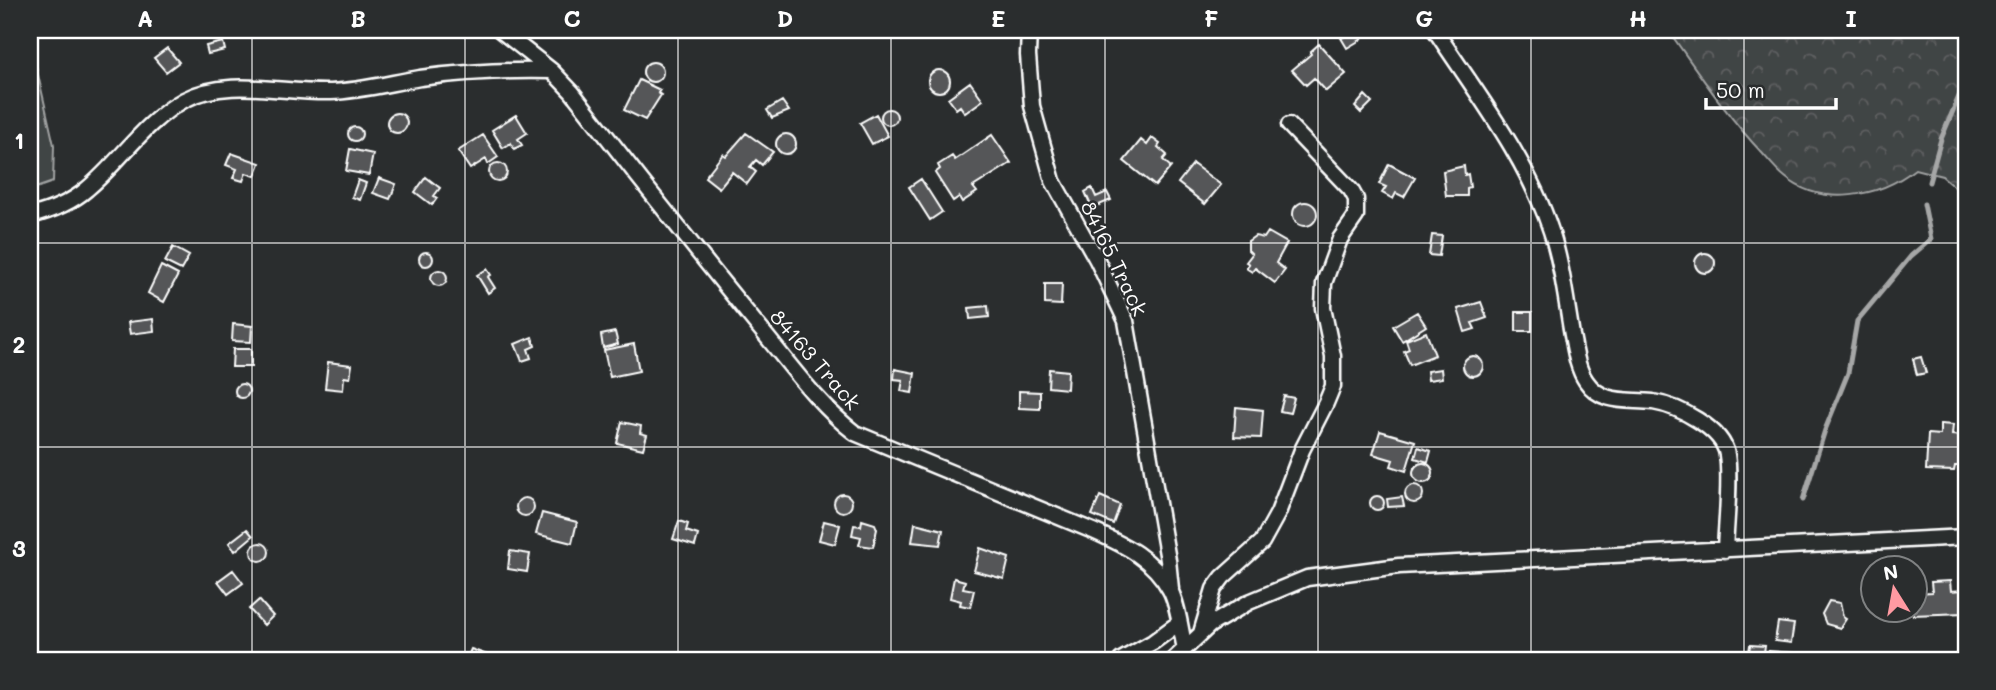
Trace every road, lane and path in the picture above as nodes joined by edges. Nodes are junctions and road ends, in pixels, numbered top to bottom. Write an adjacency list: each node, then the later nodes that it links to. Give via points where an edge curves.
1 (500, 30): 4 (street, 84163 Track)
2 (1029, 30): 9 (street, 84165 Track, via 1032,106 1053,181 1126,321)
3 (1435, 30): 8 (street, via 1519,159 1539,198 1557,254 1584,378 1602,396 1667,405 1720,437 1727,456)
4 (552, 71): 6 (street, via 502,69 332,92 248,87 209,91 159,116 69,202); 9 (street, 84163 Track, via 840,422 855,433 1125,545 1144,557)
5 (1290, 125): 11 (street, via 1356,199 1356,216 1340,239 1324,283 1333,386 1262,542 1214,589)
6 (30, 216)
7 (1966, 537): 8 (street)
8 (1725, 550): 11 (street, via 1399,566 1307,578 1249,602)
9 (1171, 591): 10 (street, 84163 Track)
10 (1179, 623): 12 (street, 84163 Track); 13 (street)
11 (1200, 634): 12 (street)
12 (1185, 649): 14 (street)
13 (1121, 660)
14 (1173, 660)

